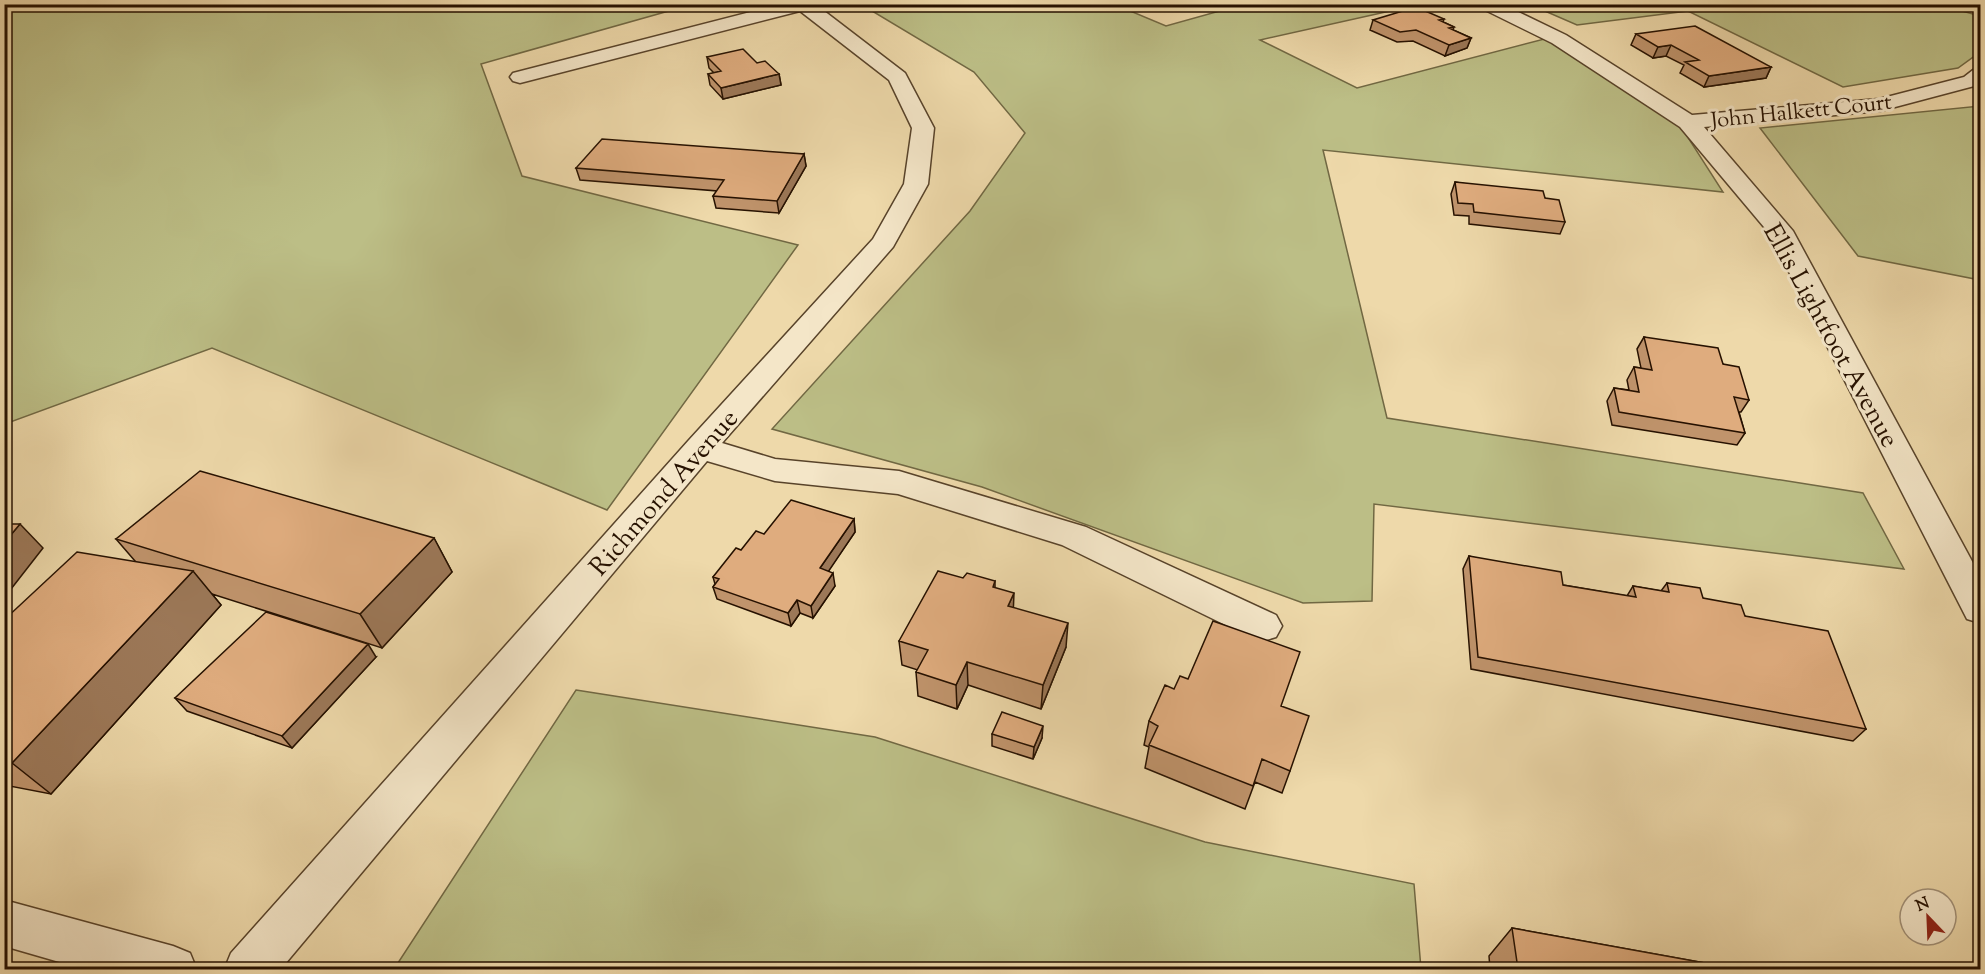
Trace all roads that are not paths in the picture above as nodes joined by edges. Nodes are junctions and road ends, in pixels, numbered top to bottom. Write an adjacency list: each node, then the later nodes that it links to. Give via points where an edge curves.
1 (1487, 4): 7 (street, Ellis Lightfoot Avenue, via 1559,39)
2 (1971, 4): 4 (street)
3 (805, 5): 6 (street); 8 (street, Richmond Avenue, via 898,77 922,128 916,184 884,242)
4 (1980, 7)
5 (1980, 74): 7 (street, John Halkett Court, via 1971,81 1880,105)
6 (520, 77)
7 (1688, 122): 9 (street, Ellis Lightfoot Avenue, via 1780,231)
8 (700, 448): 10 (street, via 775,470 899,483 1074,536); 13 (street, Richmond Avenue)
9 (1980, 609)
10 (1263, 626)
11 (4, 922): 12 (street)
12 (172, 969)
13 (248, 969)

